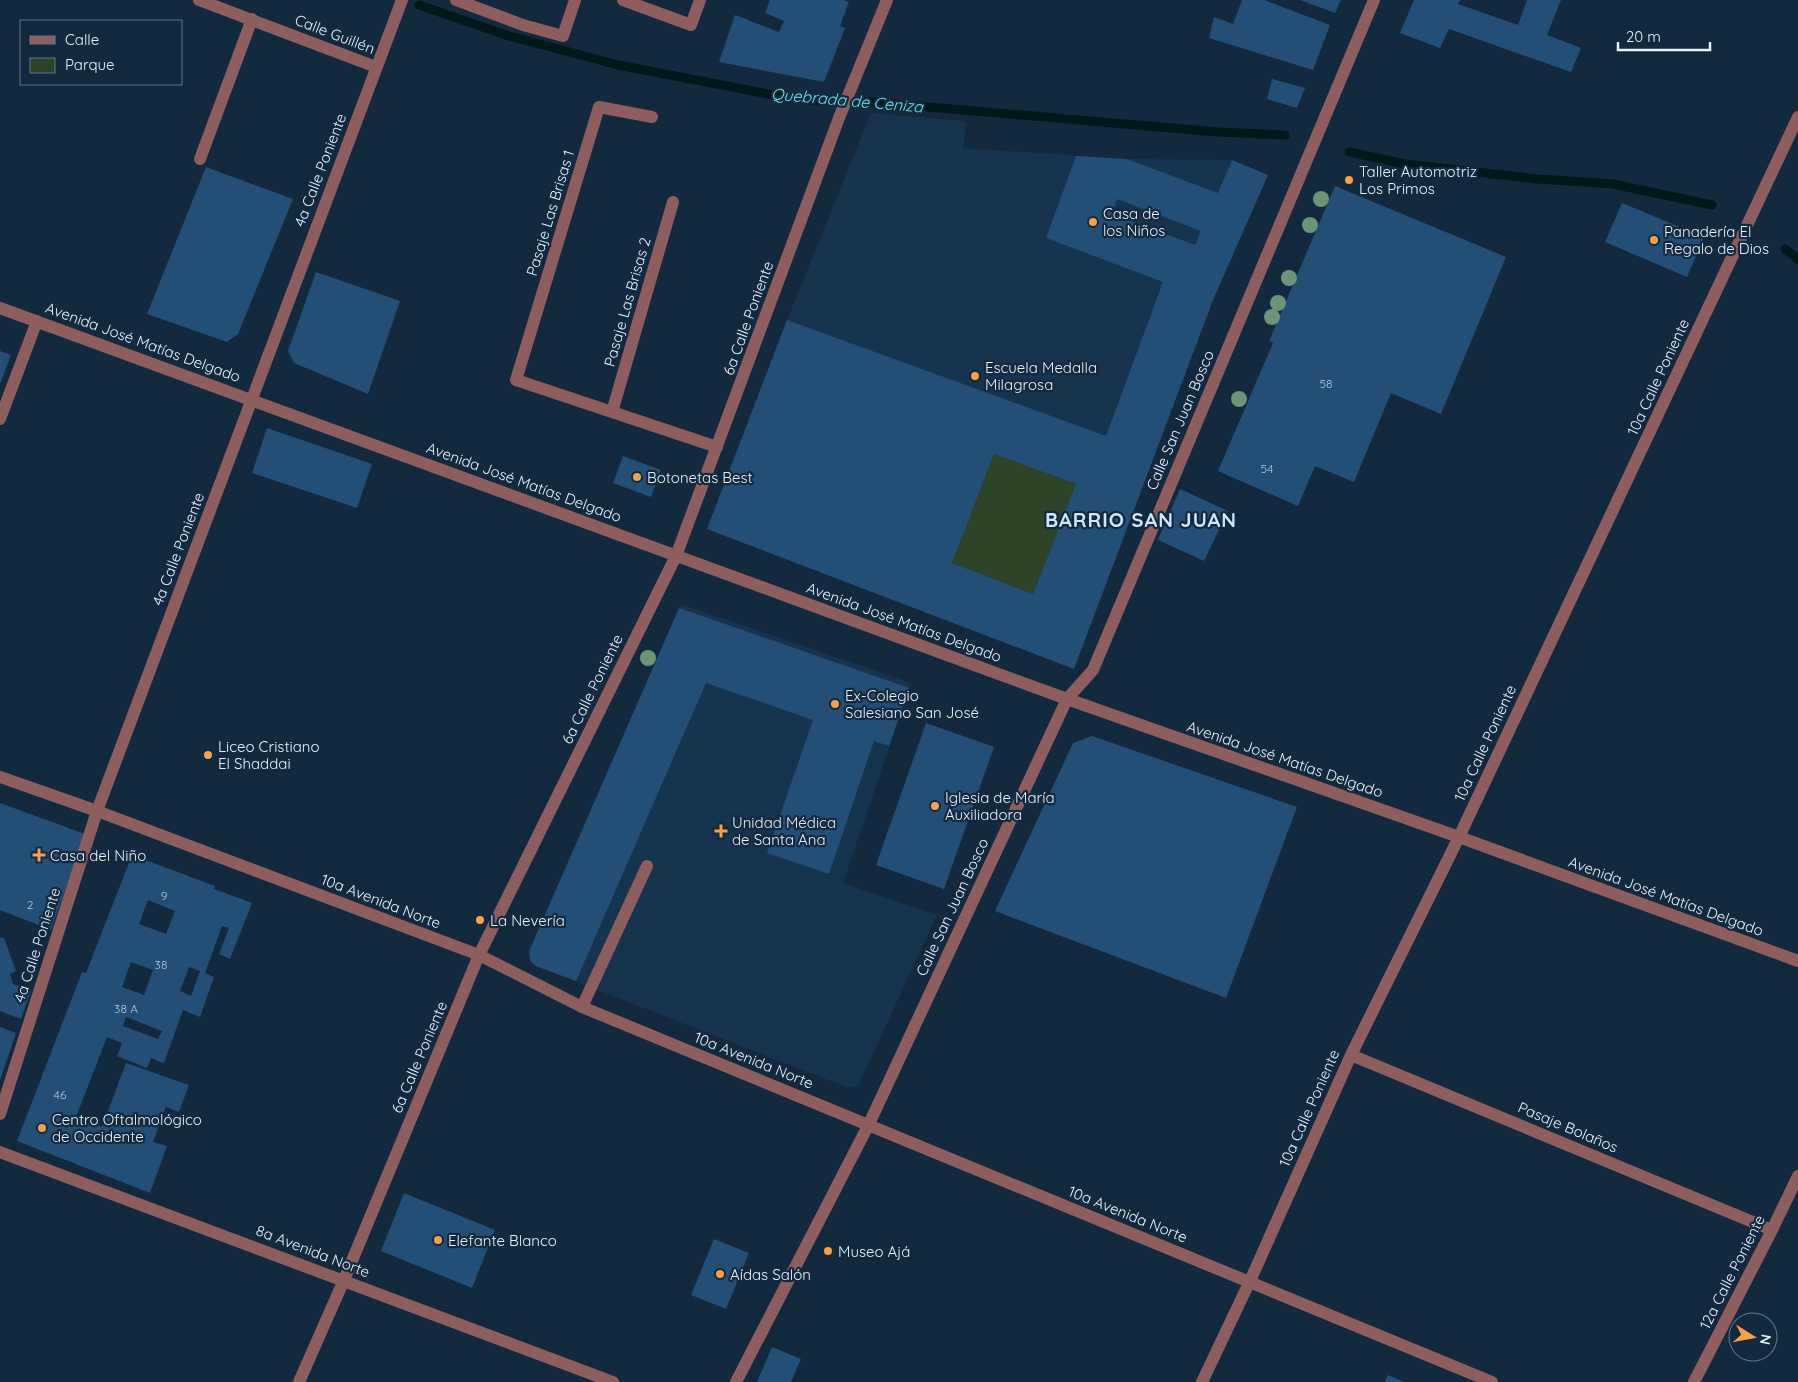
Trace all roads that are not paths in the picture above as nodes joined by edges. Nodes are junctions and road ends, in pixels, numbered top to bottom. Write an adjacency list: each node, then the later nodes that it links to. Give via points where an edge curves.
1 (199, 0): 9 (street, Calle Guillén)
2 (402, 0): 10 (street, 4a Calle Poniente)
3 (456, 0): 4 (street, via 563,36)
4 (576, 0)
5 (623, 0): 6 (street, via 690,25)
6 (700, 0)
7 (887, 0): 20 (street, 6a Calle Poniente, via 839,118)
8 (1374, 0): 22 (street, Calle San Juan Bosco, via 1093,670)
9 (252, 20): 10 (street, Calle Guillén); 13 (street)
10 (376, 67): 17 (street, 4a Calle Poniente)
11 (652, 117): 18 (street, Pasaje Las Brisas 1, via 600,107 516,380)
12 (1798, 118): 25 (street, 10a Calle Poniente)
13 (200, 159)
14 (673, 202): 18 (street, Pasaje Las Brisas 2)
15 (0, 308): 16 (street, Avenida José Matías Delgado)
16 (37, 321): 17 (street, Avenida José Matías Delgado); 19 (street)
17 (252, 399): 21 (street, Avenida José Matías Delgado); 24 (street, 4a Calle Poniente)
18 (612, 412): 20 (street)
19 (0, 420)
20 (717, 447): 21 (street, 6a Calle Poniente)
21 (676, 556): 22 (street, Avenida José Matías Delgado); 27 (street, 6a Calle Poniente)
22 (1066, 699): 25 (street, Avenida José Matías Delgado); 32 (street, Calle San Juan Bosco)
23 (0, 777): 24 (street, 10a Avenida Norte)
24 (97, 811): 27 (street, 10a Avenida Norte); 31 (street, 4a Calle Poniente)
25 (1458, 837): 28 (street, Avenida José Matías Delgado); 30 (street, 10a Calle Poniente)
26 (646, 866): 29 (street)
27 (479, 955): 29 (street, 10a Avenida Norte); 36 (street, 6a Calle Poniente)
28 (1798, 961)
29 (582, 1007): 32 (street, 10a Avenida Norte)
30 (1350, 1055): 35 (street, Pasaje Bolaños); 37 (street, 10a Calle Poniente)
31 (0, 1114)
32 (868, 1124): 37 (street, 10a Avenida Norte); 40 (street, Calle San Juan Bosco)
33 (0, 1152): 36 (street, 8a Avenida Norte)
34 (1798, 1176): 35 (street, 12a Calle Poniente)
35 (1772, 1230): 43 (street, 12a Calle Poniente)
36 (344, 1280): 38 (street, 6a Calle Poniente); 39 (street, 8a Avenida Norte)
37 (1250, 1281): 41 (street, 10a Calle Poniente); 42 (street, 10a Avenida Norte)
38 (299, 1382)
39 (613, 1382)
40 (736, 1382)
41 (1202, 1382)
42 (1492, 1382)
43 (1694, 1382)

